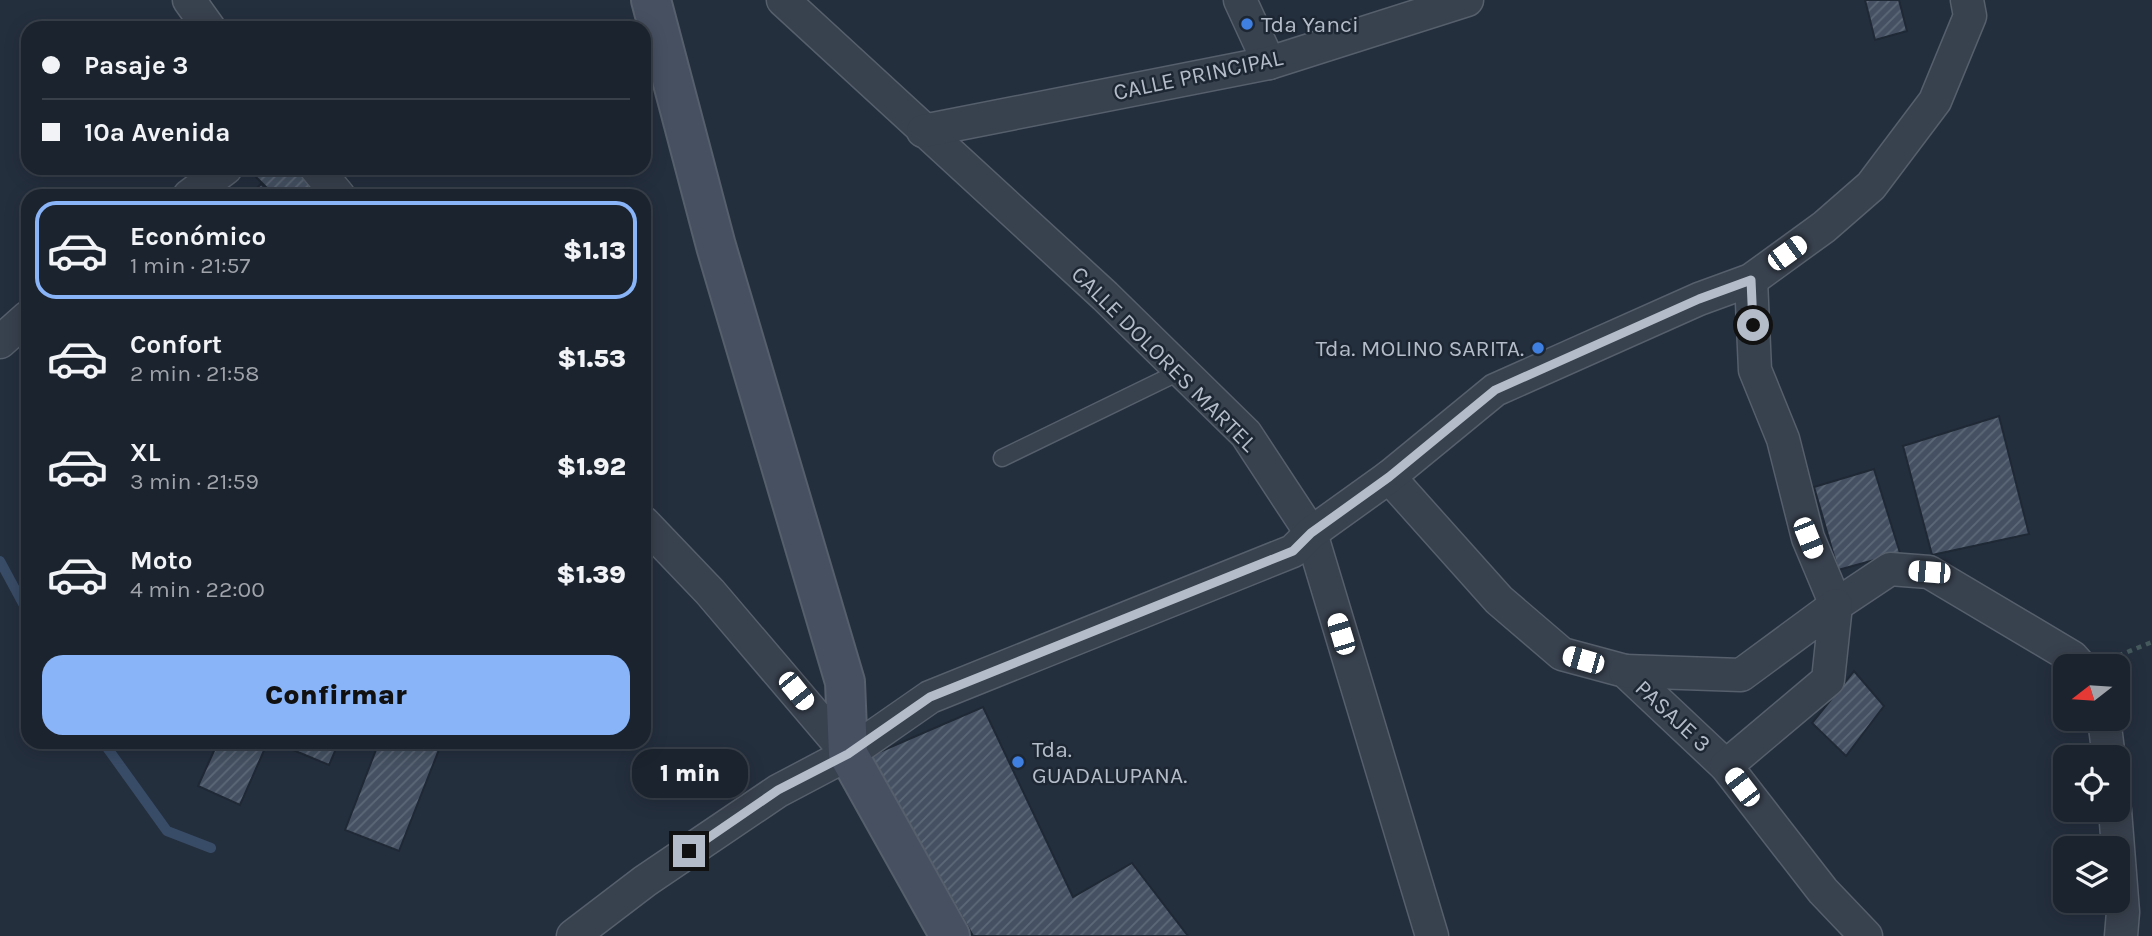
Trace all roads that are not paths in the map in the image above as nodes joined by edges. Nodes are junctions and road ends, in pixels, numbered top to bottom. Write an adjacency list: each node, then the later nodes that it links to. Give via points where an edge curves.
1 (189, 0): 7 (street)
2 (651, 0): 25 (main road, via 716,246 845,682)
3 (783, 0): 9 (street, CALLE DOLORES MARTEL)
4 (1240, 0): 8 (street)
5 (1467, 0): 8 (street, CALLE PRINCIPAL)
6 (1967, 0): 14 (street, via 1970,16 1935,102 1871,186)
7 (204, 21)
8 (1269, 63): 9 (street, CALLE PRINCIPAL)
9 (923, 131): 17 (street, CALLE DOLORES MARTEL)
10 (217, 175): 12 (street)
11 (322, 175): 13 (street)
12 (198, 189)
13 (334, 189)
14 (1751, 280): 19 (street, via 1495,390); 22 (street, via 1755,370 1783,439 1808,538)
15 (21, 323): 16 (street)
16 (0, 342)
17 (1181, 371): 18 (lane); 21 (street, CALLE DOLORES MARTEL, via 1245,435)
18 (1002, 458)
19 (1389, 477): 21 (street); 24 (street, PASAJE 3, via 1499,600 1562,654)
20 (651, 530): 25 (street, via 719,602)
21 (1311, 533): 25 (street, via 1293,551 930,697); 30 (street, CALLE DOLORES MARTEL)
22 (1836, 605): 23 (street, via 1889,569 1929,572); 24 (street, via 1741,675); 26 (street, via 1828,680)
23 (2064, 654)
24 (1625, 671): 26 (street, PASAJE 3)
25 (848, 754): 28 (street, via 778,790); 29 (main road)
26 (1726, 766): 31 (street, PASAJE 3, via 1824,891)
27 (2116, 822): 32 (street)
28 (573, 936)
29 (950, 936)
30 (1432, 936)
31 (1866, 936)
32 (2121, 936)

